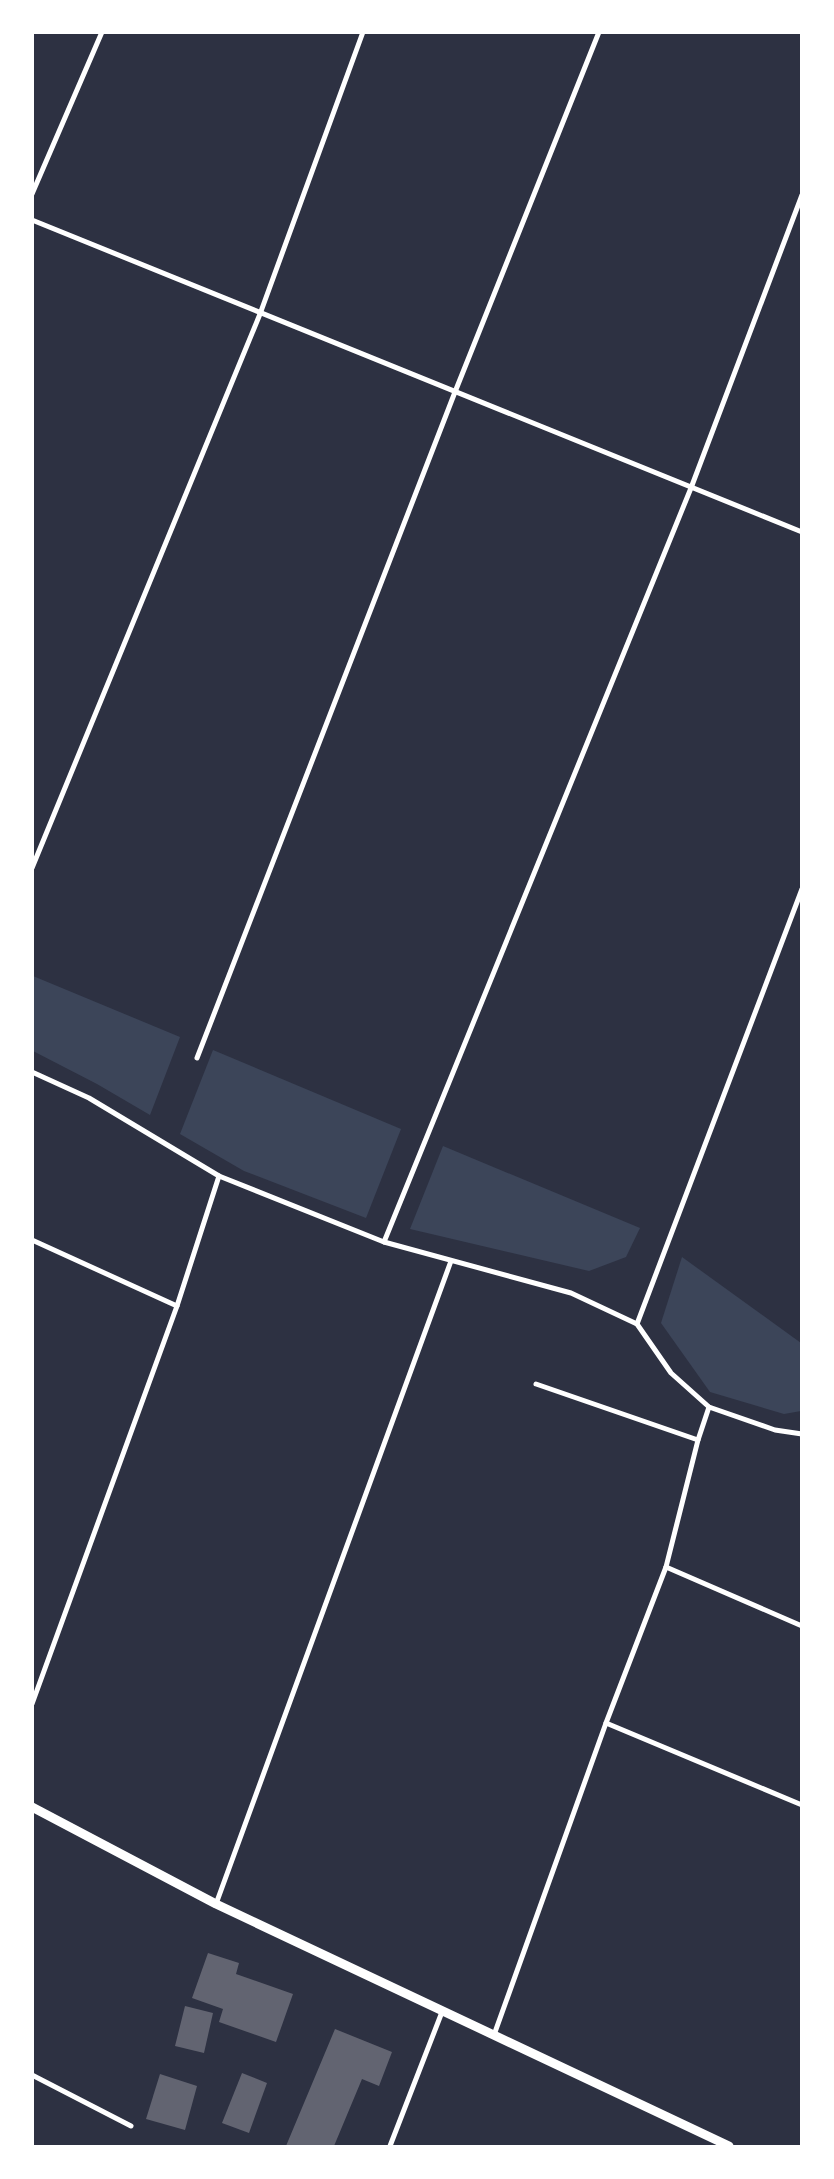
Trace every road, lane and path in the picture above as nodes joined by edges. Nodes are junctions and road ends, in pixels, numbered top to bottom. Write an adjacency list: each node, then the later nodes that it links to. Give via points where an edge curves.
1 (102, 32): 4 (street)
2 (363, 32): 7 (street)
3 (599, 32): 8 (street)
4 (32, 194)
5 (802, 195): 9 (street)
6 (32, 220): 7 (street)
7 (260, 314): 8 (street); 11 (street)
8 (455, 392): 9 (street); 13 (street)
9 (691, 488): 10 (street); 17 (street)
10 (802, 532)
11 (32, 868)
12 (802, 889): 20 (street)
13 (198, 1058)
14 (32, 1072): 15 (street, via 89,1098)
15 (219, 1176): 17 (street); 19 (street)
16 (32, 1240): 19 (street)
17 (384, 1242): 18 (street)
18 (451, 1261): 20 (street, via 571,1293); 31 (street)
19 (177, 1306): 27 (street)
20 (637, 1324): 22 (street, via 671,1373)
21 (536, 1384): 24 (street)
22 (709, 1407): 23 (street, via 775,1430); 24 (street)
23 (802, 1434)
24 (698, 1440): 25 (street)
25 (666, 1567): 26 (street); 28 (street)
26 (802, 1626)
27 (32, 1704)
28 (606, 1723): 29 (street); 33 (street)
29 (802, 1805)
30 (32, 1807): 31 (street)
31 (216, 1904): 32 (street)
32 (442, 2012): 33 (street); 36 (street)
33 (493, 2036): 37 (street)
34 (32, 2075): 35 (street)
35 (131, 2126)
36 (390, 2146)
37 (729, 2146)

